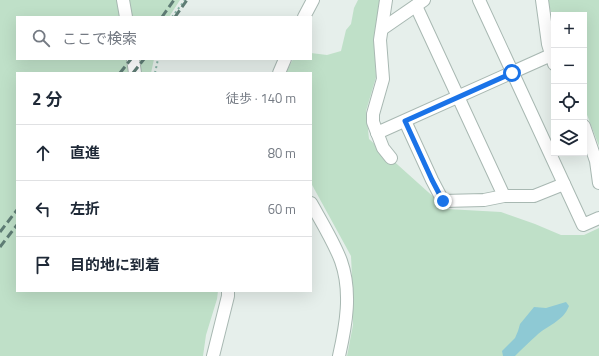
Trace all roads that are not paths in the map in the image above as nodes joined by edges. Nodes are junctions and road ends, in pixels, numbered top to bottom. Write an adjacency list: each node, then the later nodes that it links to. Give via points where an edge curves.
1 (123, 0): 7 (street)
2 (313, 0): 8 (street)
3 (386, 0): 9 (street)
4 (479, 0): 16 (street)
5 (542, 0): 10 (street)
6 (420, 3): 9 (street); 17 (street)
7 (126, 16)
8 (305, 16)
9 (382, 30): 19 (street, via 380,40 383,79 373,114)
10 (551, 54)
11 (133, 60): 14 (street)
12 (285, 60): 15 (street)
13 (551, 60): 16 (street)
14 (135, 72)
15 (279, 72)
16 (512, 73): 17 (street); 23 (street)
17 (458, 97): 18 (street); 24 (street)
18 (405, 121): 19 (street); 24 (street, via 443,201 484,200)
19 (377, 133): 21 (street, via 383,148)
20 (587, 135): 22 (street, via 596,161)
21 (391, 158)
22 (599, 183)
23 (564, 184): 24 (street, via 534,196); 26 (street, via 583,225)
24 (504, 196)
25 (312, 205): 29 (street, via 344,271 347,309)
26 (599, 218)
27 (228, 292): 28 (street)
28 (213, 356)
29 (339, 356)

